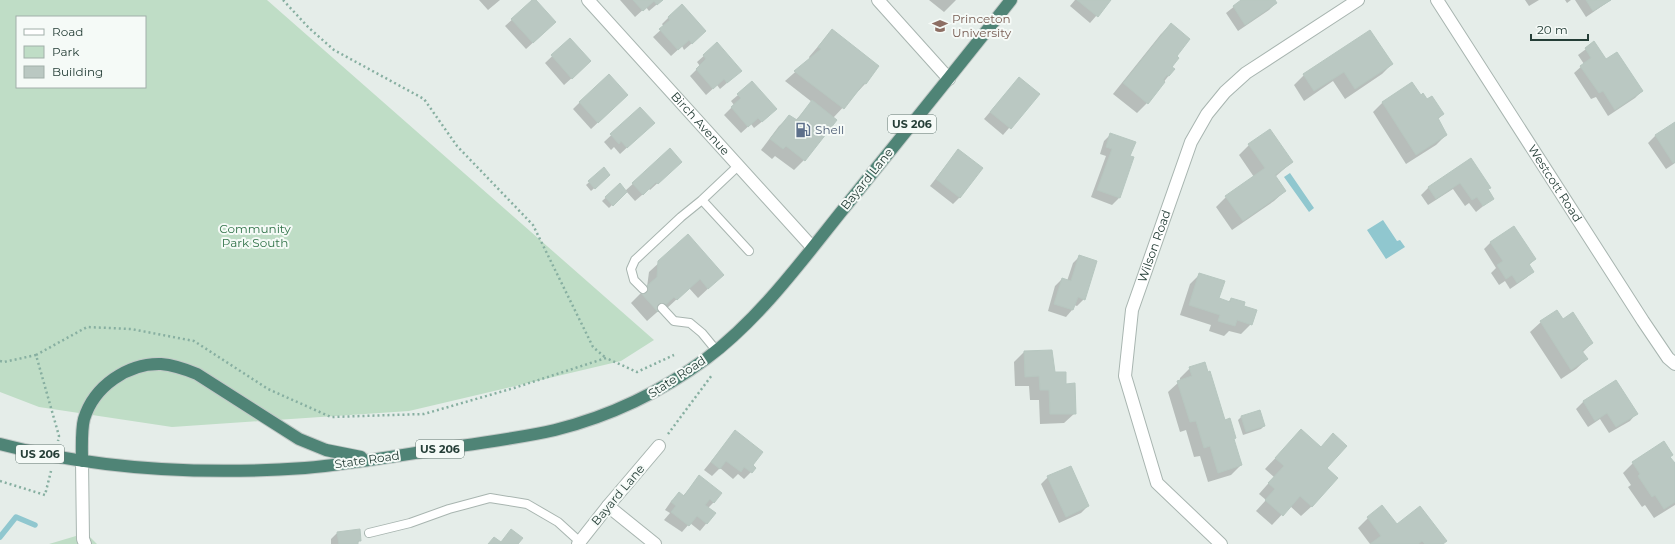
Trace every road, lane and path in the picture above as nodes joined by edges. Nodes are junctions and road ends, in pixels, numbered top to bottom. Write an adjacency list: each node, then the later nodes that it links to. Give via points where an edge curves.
1 (283, 0): 18 (path, via 334,50 424,99 457,146 533,225 593,347)
2 (588, 0): 8 (street, Birch Avenue)
3 (878, 0): 7 (street)
4 (1011, 0): 7 (highway, Bayard Lane / US 206)
5 (1358, 0): 32 (street, Wilson Road, via 1246,73 1225,92 1207,114 1191,142 1132,310 1125,376 1157,483)
6 (1437, 0): 20 (street, Westcott Road, via 1642,321)
7 (948, 79): 10 (highway, Bayard Lane / US 206)
8 (738, 166): 9 (lane); 10 (street, Birch Avenue)
9 (702, 200): 11 (lane); 12 (lane, via 635,260 631,269 634,280)
10 (812, 247): 13 (highway, Bayard Lane / US 206)
11 (749, 251)
12 (643, 289)
13 (767, 301): 15 (highway, State Road / US 206)
14 (662, 308): 15 (lane, via 674,321 690,323)
15 (716, 350): 24 (highway, State Road / US 206, via 676,380 641,400 598,418 553,430)
16 (674, 355): 18 (path, via 637,372)
17 (36, 356): 18 (path, via 88,327 131,329 194,341 268,389 331,417 424,414); 19 (path); 23 (path, via 59,436)
18 (606, 358)
19 (0, 361)
20 (1675, 364)
21 (0, 444): 23 (highway, State Road / US 206)
22 (659, 446): 27 (street, Bayard Lane)
23 (55, 456): 25 (highway, State Road / US 206); 26 (path, via 45,495)
24 (391, 457): 25 (highway, State Road / US 206, via 307,468 234,471 161,469); 25 (highway, via 355,456 326,450 306,442 197,374 179,366 161,364 142,366 122,374 96,396 84,419)
25 (82, 461): 30 (street)
26 (0, 481)
27 (608, 506): 29 (street, Bayard Lane); 31 (street)
28 (369, 533): 29 (lane, via 490,498 527,504 558,522)
29 (579, 543)
30 (85, 544)
31 (655, 544)
32 (1222, 544)

